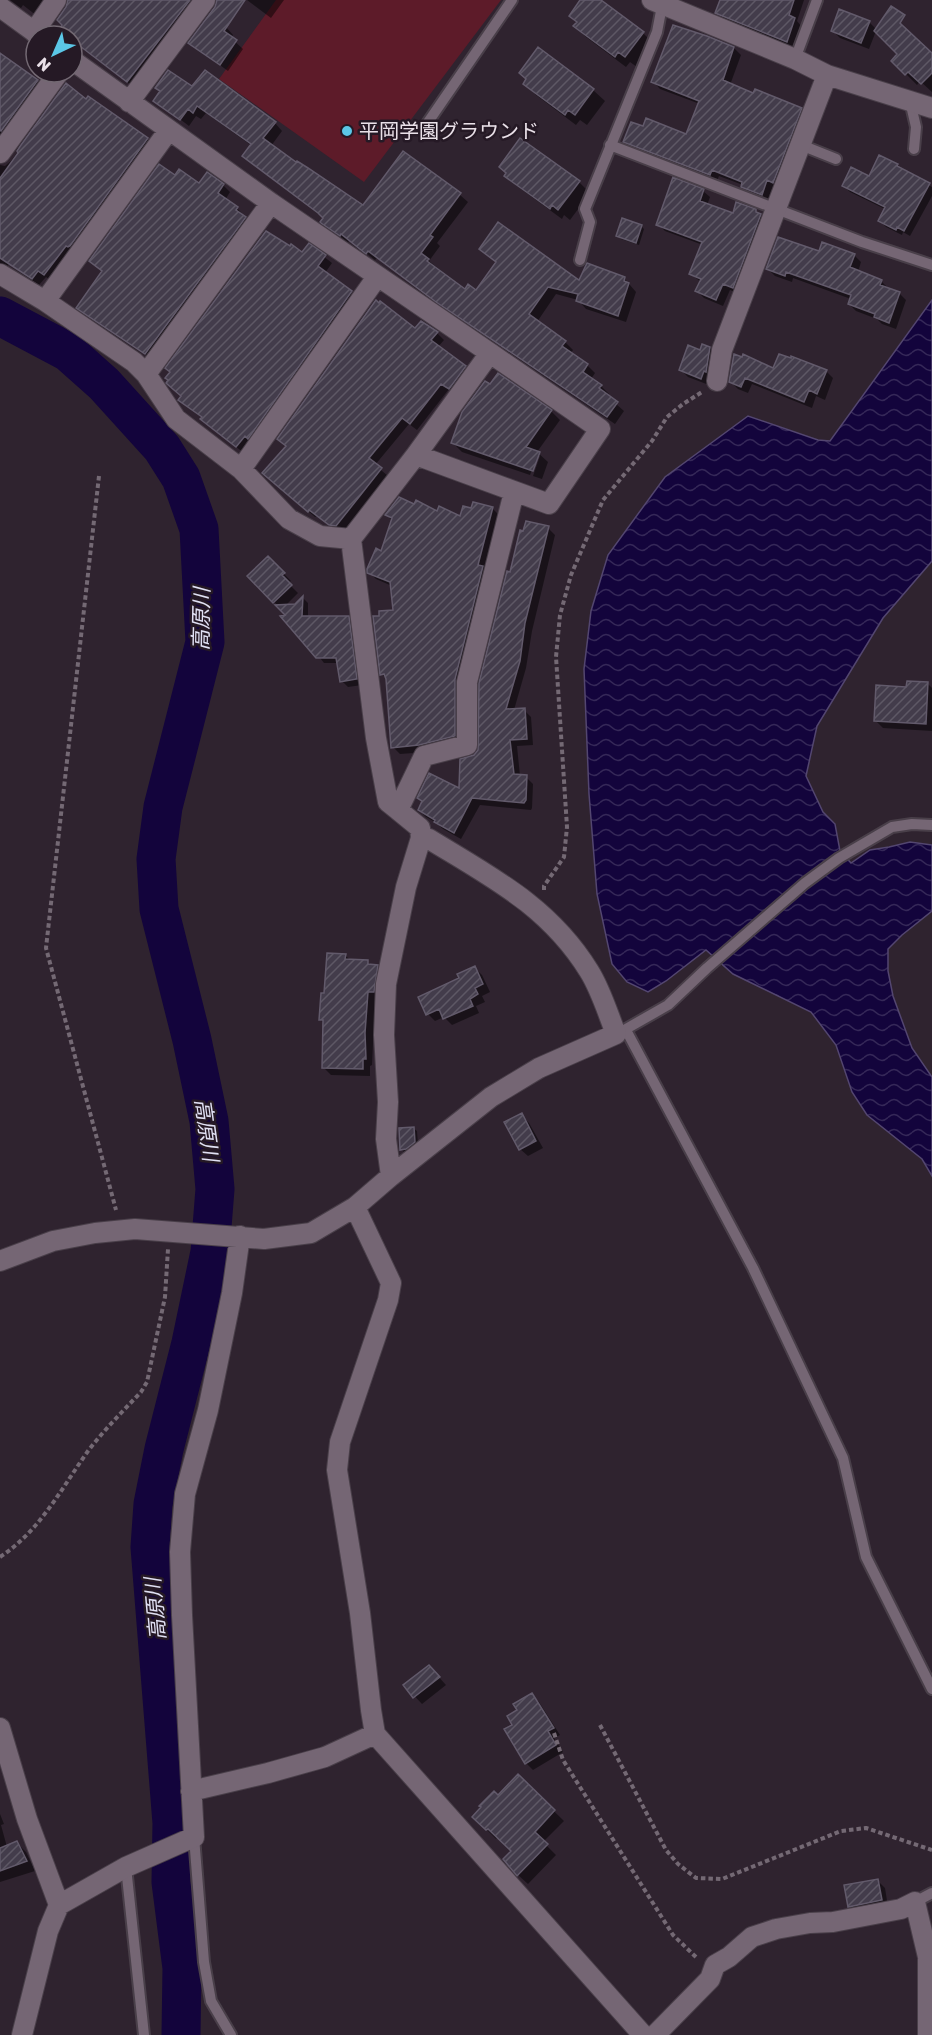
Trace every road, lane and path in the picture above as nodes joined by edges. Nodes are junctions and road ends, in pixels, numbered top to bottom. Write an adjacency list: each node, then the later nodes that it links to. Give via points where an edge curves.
1 (56, 0): 8 (street)
2 (205, 0): 14 (street)
3 (512, 0): 16 (lane)
4 (817, 0): 9 (lane)
5 (667, 4): 9 (street); 19 (lane)
6 (0, 6): 7 (street)
7 (24, 24)
8 (43, 24)
9 (795, 59): 11 (street)
10 (84, 69): 14 (street)
11 (827, 75): 13 (street); 18 (street)
12 (50, 84): 21 (street)
13 (910, 101): 15 (street); 20 (lane, via 916,127)
14 (129, 102): 17 (street)
15 (932, 108)
16 (424, 128)
17 (169, 130): 23 (street); 29 (street)
18 (801, 145): 22 (lane); 24 (street)
19 (610, 146): 24 (lane); 25 (lane, via 585,209 590,222)
20 (914, 149)
21 (0, 153)
22 (836, 159)
23 (271, 203): 28 (street); 31 (street)
24 (776, 209): 26 (lane); 32 (street, via 722,350)
25 (580, 260)
26 (932, 265)
27 (0, 274): 29 (street)
28 (377, 277): 30 (street); 34 (street)
29 (45, 301): 31 (street)
30 (490, 353): 33 (street); 36 (street, via 600,429 549,504)
31 (146, 374): 34 (street, via 176,419)
32 (717, 381): 41 (path, via 667,417 603,500 571,575 560,615 556,657 567,827 564,857 544,886)
33 (416, 455): 36 (street); 37 (street)
34 (241, 469): 37 (street, via 289,519 320,537)
35 (99, 476): 45 (path, via 46,948)
36 (514, 492): 38 (street, via 467,682 467,745 424,756)
37 (351, 539): 38 (street, via 376,738 388,802)
38 (398, 810): 40 (street, via 420,828)
39 (932, 825): 42 (lane, via 892,827 839,858 796,891 668,1005)
40 (421, 838): 41 (street, via 429,839 518,894); 43 (street, via 406,887 386,984 386,1139)
41 (547, 918): 42 (street, via 590,973)
42 (621, 1032): 43 (street, via 539,1068 491,1097); 50 (lane, via 753,1268 843,1458 867,1557)
43 (391, 1176): 44 (street)
44 (355, 1207): 47 (street, via 310,1233 264,1239); 54 (street, via 391,1283 340,1442 337,1470)
45 (116, 1210)
46 (169, 1232): 47 (street); 48 (street, via 135,1229 95,1233 53,1241); 49 (path, via 165,1298 147,1382 89,1450 37,1525)
47 (240, 1236): 55 (street, via 208,1410 185,1494 180,1552)
48 (0, 1261)
49 (0, 1557)
50 (932, 1689)
51 (600, 1725): 57 (path, via 666,1850 696,1878 722,1879 841,1831 866,1828)
52 (0, 1728): 60 (street, via 27,1819)
53 (554, 1733): 61 (path, via 563,1760 673,1935 698,1959)
54 (375, 1734): 55 (street, via 325,1757); 65 (street)
55 (191, 1791): 56 (street)
56 (194, 1837): 58 (street); 64 (lane, via 211,2001)
57 (932, 1850)
58 (126, 1867): 60 (street); 63 (lane)
59 (924, 1898): 61 (street, via 901,1910 776,1929 752,1937); 67 (street)
60 (59, 1905): 62 (street, via 48,1930)
61 (716, 1965): 66 (street, via 710,1979)
62 (22, 2035)
63 (144, 2035)
64 (231, 2035)
65 (643, 2035)
66 (655, 2035)
67 (928, 2035)

